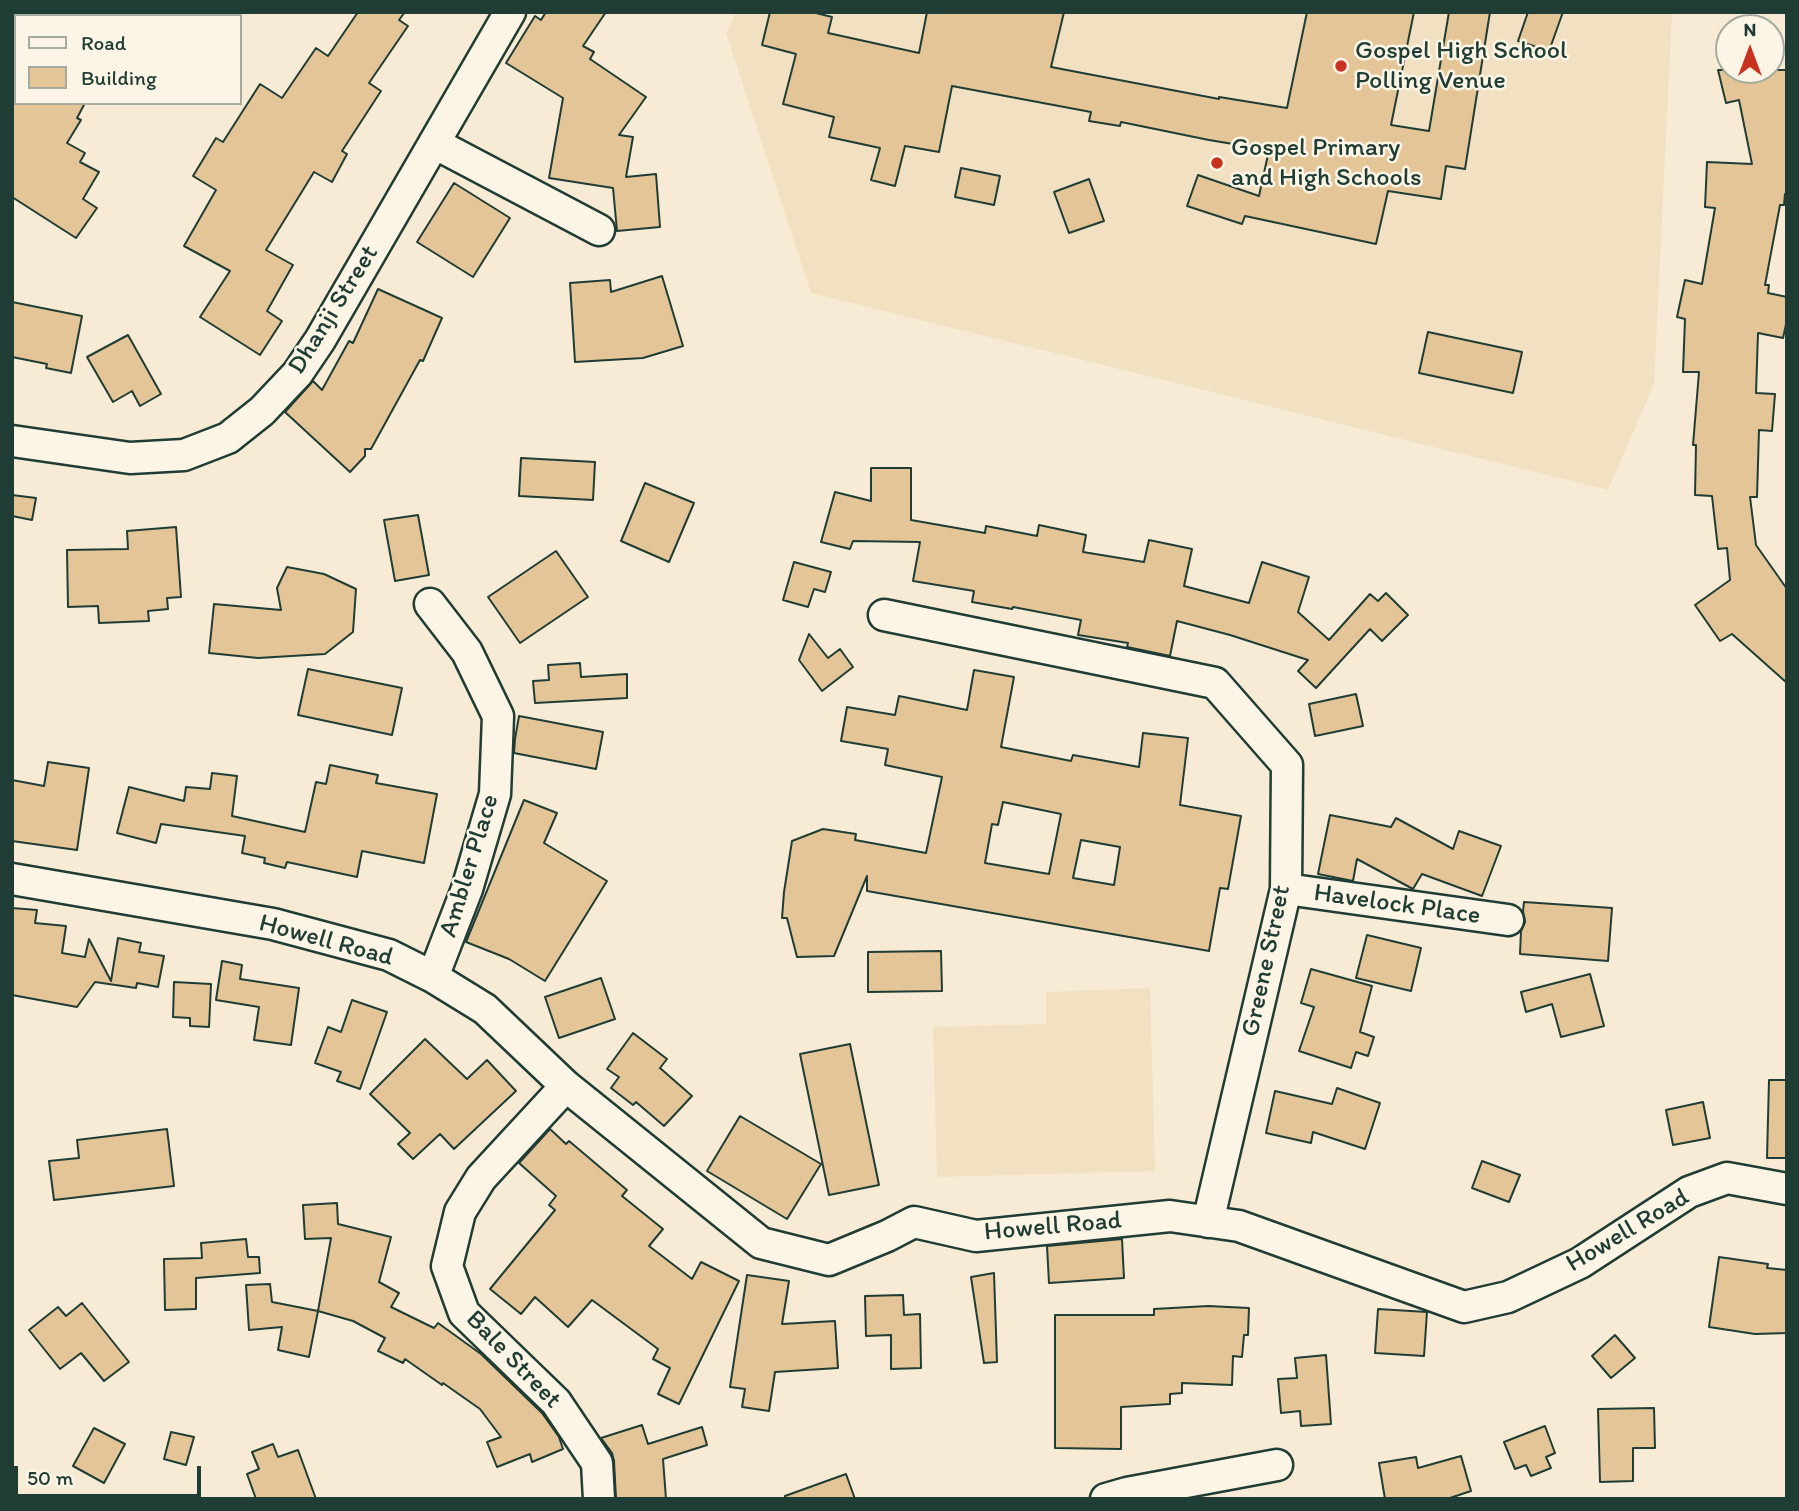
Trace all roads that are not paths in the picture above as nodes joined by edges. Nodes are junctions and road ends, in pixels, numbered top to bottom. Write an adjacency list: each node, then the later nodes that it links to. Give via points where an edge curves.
1 (510, 12): 2 (street, Dhanji Street)
2 (434, 143): 3 (street); 4 (street, Dhanji Street, via 320,340 262,411 228,438 184,455 130,458)
3 (599, 230)
4 (12, 442)
5 (430, 604): 10 (street, Ambler Place, via 467,652 498,716 495,794 467,889)
6 (884, 615): 8 (street, Greene Street, via 1215,683 1287,765)
7 (12, 879): 10 (street, Howell Road, via 273,924 389,955)
8 (1286, 889): 9 (street, Havelock Place); 13 (street, Greene Street)
9 (1508, 920)
10 (433, 977): 11 (street, Howell Road, via 485,1009)
11 (566, 1086): 13 (street, Howell Road, via 761,1243 829,1260 914,1222 976,1236 1171,1216); 15 (street, Bale Street, via 481,1178 460,1212 447,1266 464,1313 556,1402 597,1463)
12 (1787, 1189): 13 (street, Howell Road, via 1727,1178 1702,1187 1580,1263 1508,1297 1464,1307 1239,1226)
13 (1208, 1222)
14 (1277, 1465): 16 (street)
15 (599, 1499)
16 (1106, 1499)

